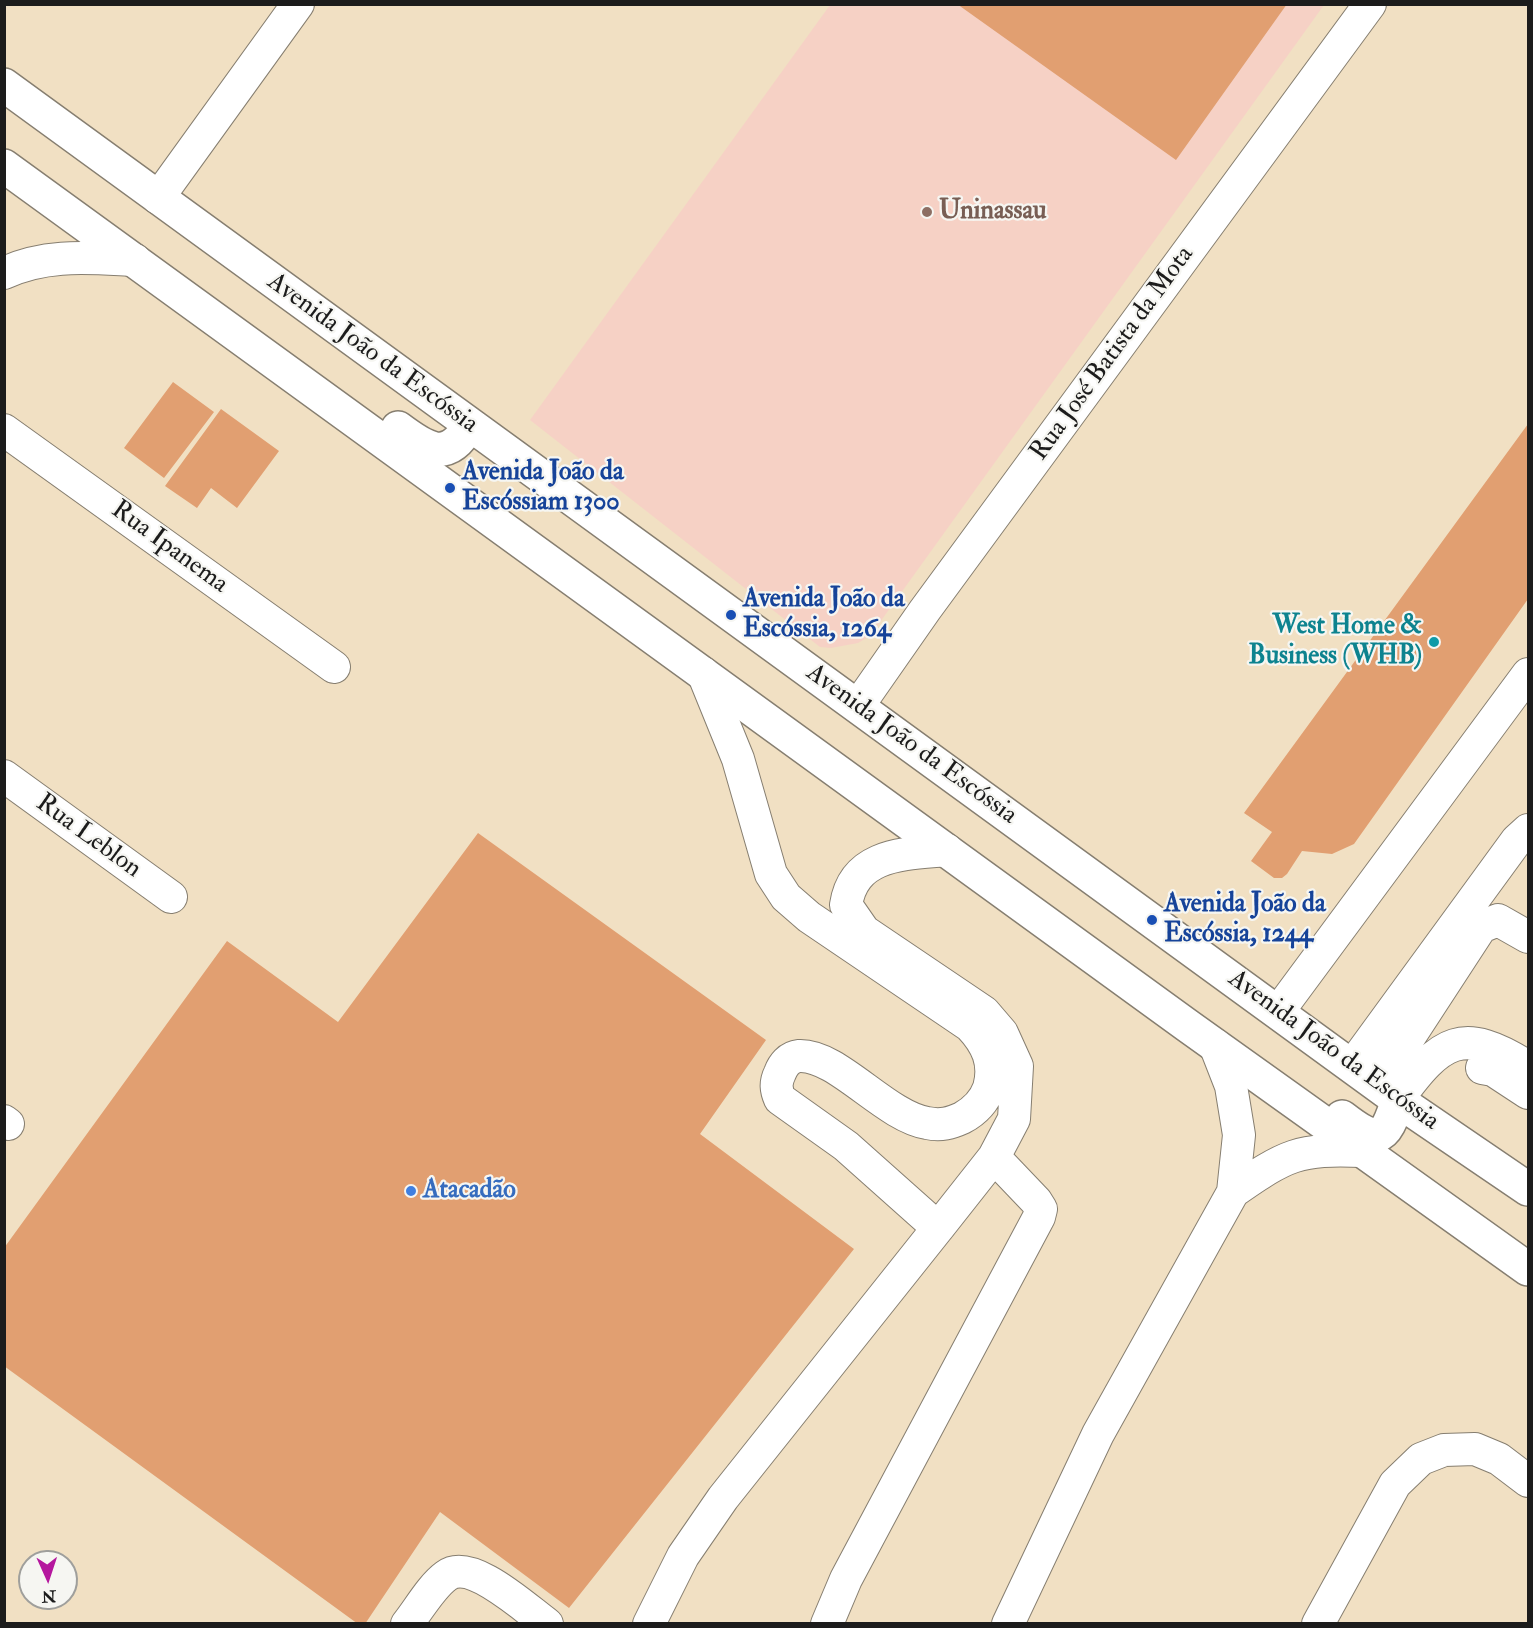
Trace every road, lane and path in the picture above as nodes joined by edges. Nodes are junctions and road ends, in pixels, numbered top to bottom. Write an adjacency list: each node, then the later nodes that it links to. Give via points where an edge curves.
1 (298, 4): 7 (street)
2 (1370, 4): 16 (street, Rua José Batista da Mota)
3 (4, 85): 5 (main road, Avenida João da Escóssia)
4 (4, 101): 5 (main road)
5 (49, 118): 7 (main road, Avenida João da Escóssia)
6 (4, 166): 8 (main road)
7 (158, 198): 11 (main road, Avenida João da Escóssia)
8 (135, 260): 9 (street, via 64,257 37,261); 10 (main road)
9 (4, 273)
10 (254, 347): 11 (main road, via 320,368 416,442 434,450 450,448); 14 (main road)
11 (469, 424): 16 (main road, Avenida João da Escóssia)
12 (4, 430): 13 (street, Rua Ipanema)
13 (334, 667)
14 (703, 673): 19 (main road); 33 (street, via 738,759 771,874 786,897 809,917 970,1026 988,1050 991,1079 982,1103 948,1124 926,1124 886,1105 832,1066 808,1057 797,1056 786,1062 778,1075 776,1089 780,1099 846,1146)
15 (1528, 674): 22 (street)
16 (858, 706): 22 (main road, Avenida João da Escóssia)
17 (4, 776): 20 (street, Rua Leblon)
18 (1528, 832): 27 (street, via 1526,844)
19 (947, 850): 23 (main road); 30 (street, via 897,855 871,866 855,876 846,904 864,931 984,1012 1002,1033 1017,1066 1014,1119)
20 (171, 897)
21 (1528, 936): 27 (street, via 1498,920 1481,927)
22 (1278, 1012): 27 (main road, Avenida João da Escóssia)
23 (1188, 1026): 24 (main road); 27 (main road, via 1223,1031 1265,1057 1364,1134 1373,1136 1386,1129)
24 (1215, 1045): 29 (main road); 32 (street, via 1231,1086 1239,1135)
25 (1528, 1067): 27 (street, via 1502,1050 1474,1043 1458,1044 1438,1052)
26 (1528, 1083): 27 (street, via 1496,1062 1473,1057 1445,1064)
27 (1385, 1090): 28 (street, via 1440,1078 1463,1066 1493,1070); 31 (main road, Avenida João da Escóssia)
28 (1528, 1093)
29 (1364, 1151): 32 (street, via 1295,1154); 34 (main road)
30 (994, 1157): 33 (street); 39 (street, via 1036,1201 1041,1209 1039,1217 846,1579)
31 (1528, 1189)
32 (1233, 1192): 40 (street, via 1098,1434)
33 (938, 1228): 38 (street, via 723,1498 683,1556)
34 (1528, 1269)
35 (1528, 1481): 41 (street, via 1499,1458 1475,1449 1444,1450 1421,1459 1395,1484)
36 (407, 1623): 37 (street, via 447,1576 462,1571 478,1574)
37 (547, 1623)
38 (649, 1623)
39 (827, 1623)
40 (1008, 1623)
41 (1318, 1623)

